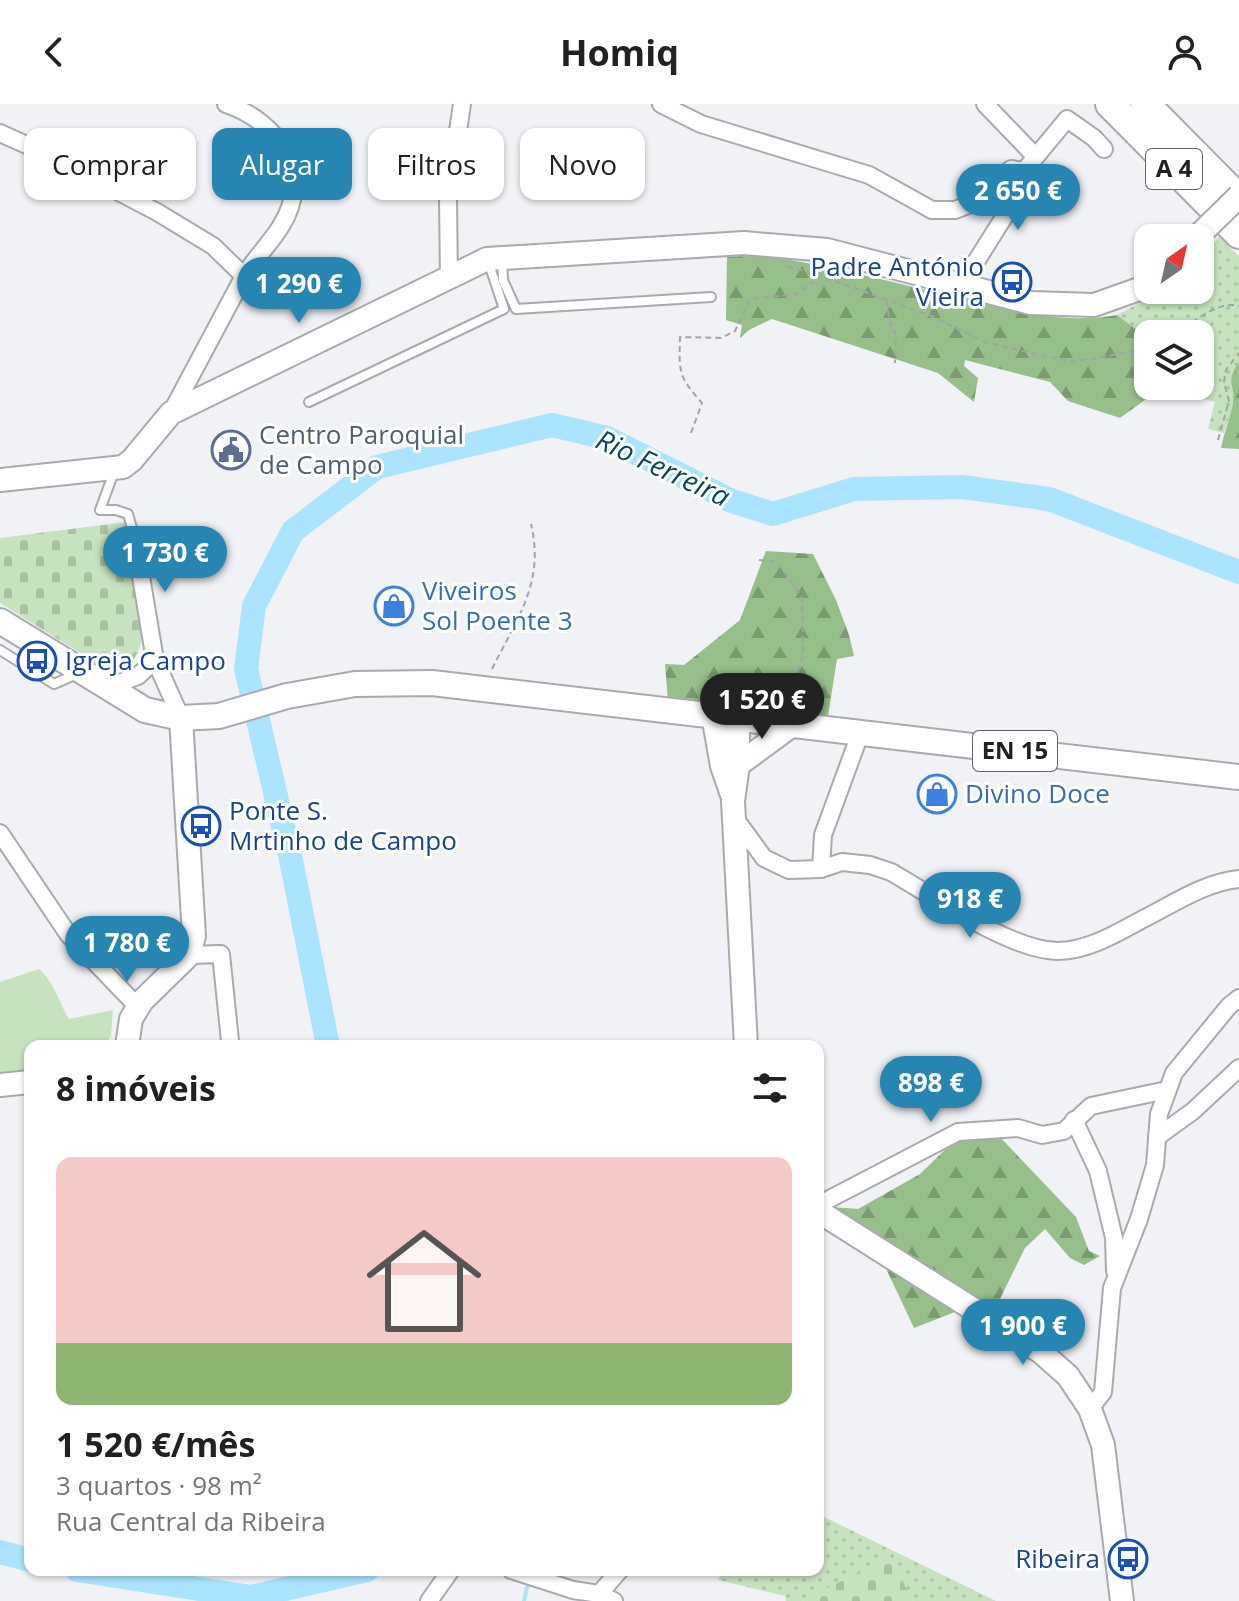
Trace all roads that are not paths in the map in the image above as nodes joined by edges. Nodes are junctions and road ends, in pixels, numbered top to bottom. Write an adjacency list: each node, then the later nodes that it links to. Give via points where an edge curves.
1 (226, 104): 7 (street)
2 (462, 104): 17 (street, via 448,198)
3 (661, 104): 11 (street, via 701,124 869,175 932,210 955,210 978,201 1011,169)
4 (985, 104): 10 (street)
5 (1110, 104): 14 (highway, A 4)
6 (1145, 104): 12 (highway, A 4)
7 (249, 108): 16 (street, via 283,144 292,169 292,198 282,225)
8 (0, 133): 16 (street, via 157,212 213,246)
9 (1104, 149): 10 (street, via 1067,119)
10 (1035, 156): 11 (street)
11 (1024, 171): 18 (street, via 1026,182)
12 (1239, 197): 13 (street, bridge)
13 (1211, 224)
14 (1239, 234)
15 (495, 259): 17 (street); 18 (street, via 744,243 827,250); 20 (lane, via 516,309); 21 (lane, via 504,309)
16 (244, 276): 22 (street)
17 (449, 280): 22 (street)
18 (962, 284): 19 (street, via 1031,303 1094,305)
19 (1134, 291)
20 (711, 297)
21 (309, 402)
22 (171, 413): 23 (street, via 132,460)
23 (115, 468): 24 (street); 25 (lane, via 100,510 128,514)
24 (0, 480)
25 (134, 535): 28 (street)
26 (0, 621): 29 (main road, EN 15)
27 (0, 650): 29 (lane, via 54,684)
28 (155, 660): 30 (street, via 138,676); 32 (street)
29 (81, 672): 30 (main road, EN 15)
30 (106, 688): 32 (main road, EN 15, via 145,710)
31 (713, 715): 32 (main road, EN 15, via 432,683 355,684 219,716); 33 (main road, EN 15); 38 (street)
32 (181, 718): 42 (street, via 194,936)
33 (738, 718): 34 (main road, EN 15); 36 (street)
34 (786, 725): 35 (main road, EN 15); 36 (street)
35 (860, 734): 37 (main road, EN 15); 40 (street, via 823,835)
36 (738, 765): 38 (street)
37 (1239, 777)
38 (734, 809): 40 (street, via 764,858 789,870); 47 (street)
39 (0, 833): 44 (street, via 68,934)
40 (821, 869): 41 (street, via 842,862 891,872 1027,947 1058,951 1098,943 1195,890)
41 (1239, 879)
42 (189, 955): 44 (street); 46 (street, via 221,954)
43 (1239, 998): 51 (street, via 1174,1073)
44 (138, 1007): 45 (street)
45 (128, 1040)
46 (230, 1040)
47 (746, 1040)
48 (1239, 1068): 53 (street)
49 (24, 1083): 50 (street)
50 (0, 1085)
51 (1167, 1090): 52 (street, via 1091,1106); 53 (street)
52 (1074, 1120): 54 (street, via 1064,1131 1042,1135 1018,1128 958,1132); 56 (street, via 1098,1171 1114,1238)
53 (1157, 1137): 56 (street, via 1155,1165)
54 (824, 1205)
55 (824, 1212): 57 (street, via 1041,1352 1068,1376)
56 (1116, 1278): 57 (street, via 1103,1392)
57 (1090, 1409): 63 (street, via 1103,1445)
58 (447, 1576): 62 (street)
59 (530, 1576): 61 (street)
60 (617, 1576): 61 (street)
61 (606, 1598)
62 (429, 1601)
63 (1122, 1601)

